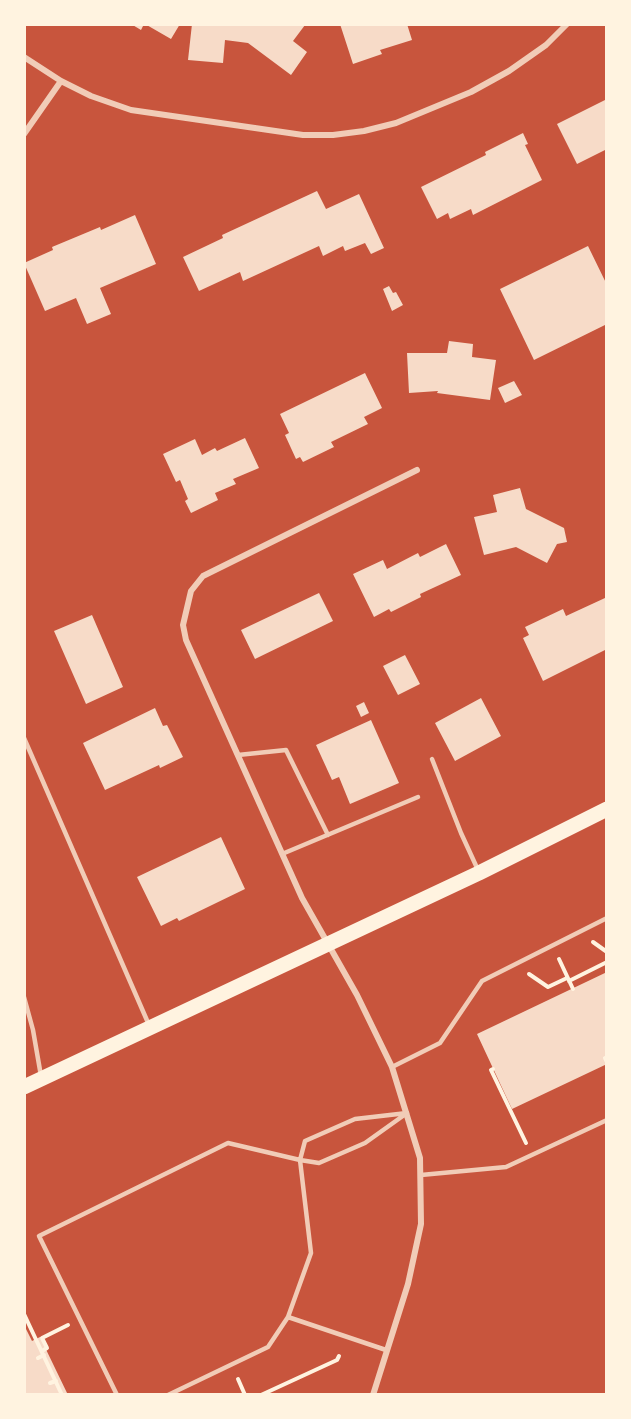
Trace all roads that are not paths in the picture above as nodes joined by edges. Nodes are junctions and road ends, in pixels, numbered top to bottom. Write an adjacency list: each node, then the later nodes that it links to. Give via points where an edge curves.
1 (567, 24): 3 (street, via 546,45 471,92 396,123 333,135 303,135 131,110)
2 (24, 57): 3 (street)
3 (60, 81): 4 (street)
4 (24, 134)
5 (417, 470): 7 (street, via 203,576 191,591 183,626 186,640)
6 (24, 738): 17 (lane)
7 (238, 755): 11 (lane, via 286,750); 12 (street)
8 (432, 759): 13 (lane)
9 (418, 797): 11 (lane)
10 (607, 809): 13 (main road)
11 (328, 835): 12 (lane)
12 (282, 854): 15 (street)
13 (479, 873): 15 (main road)
14 (607, 918): 18 (lane, via 482,981 440,1043)
15 (327, 944): 17 (main road); 18 (street)
16 (24, 997): 19 (lane)
17 (150, 1028): 19 (main road)
18 (392, 1067): 21 (street)
19 (42, 1079): 20 (main road)
20 (24, 1087)
21 (407, 1113): 23 (lane, via 365,1143 319,1164); 23 (lane, via 355,1119 305,1141); 24 (street)
22 (607, 1120): 24 (lane, via 506,1167)
23 (300, 1160): 25 (lane, via 311,1253); 27 (lane, via 228,1143 39,1236)
24 (421, 1175): 26 (street, via 422,1224 408,1284)
25 (288, 1317): 26 (lane); 28 (lane, via 268,1347)
26 (386, 1350): 29 (street)
27 (117, 1395)
28 (168, 1395)
29 (373, 1395)

